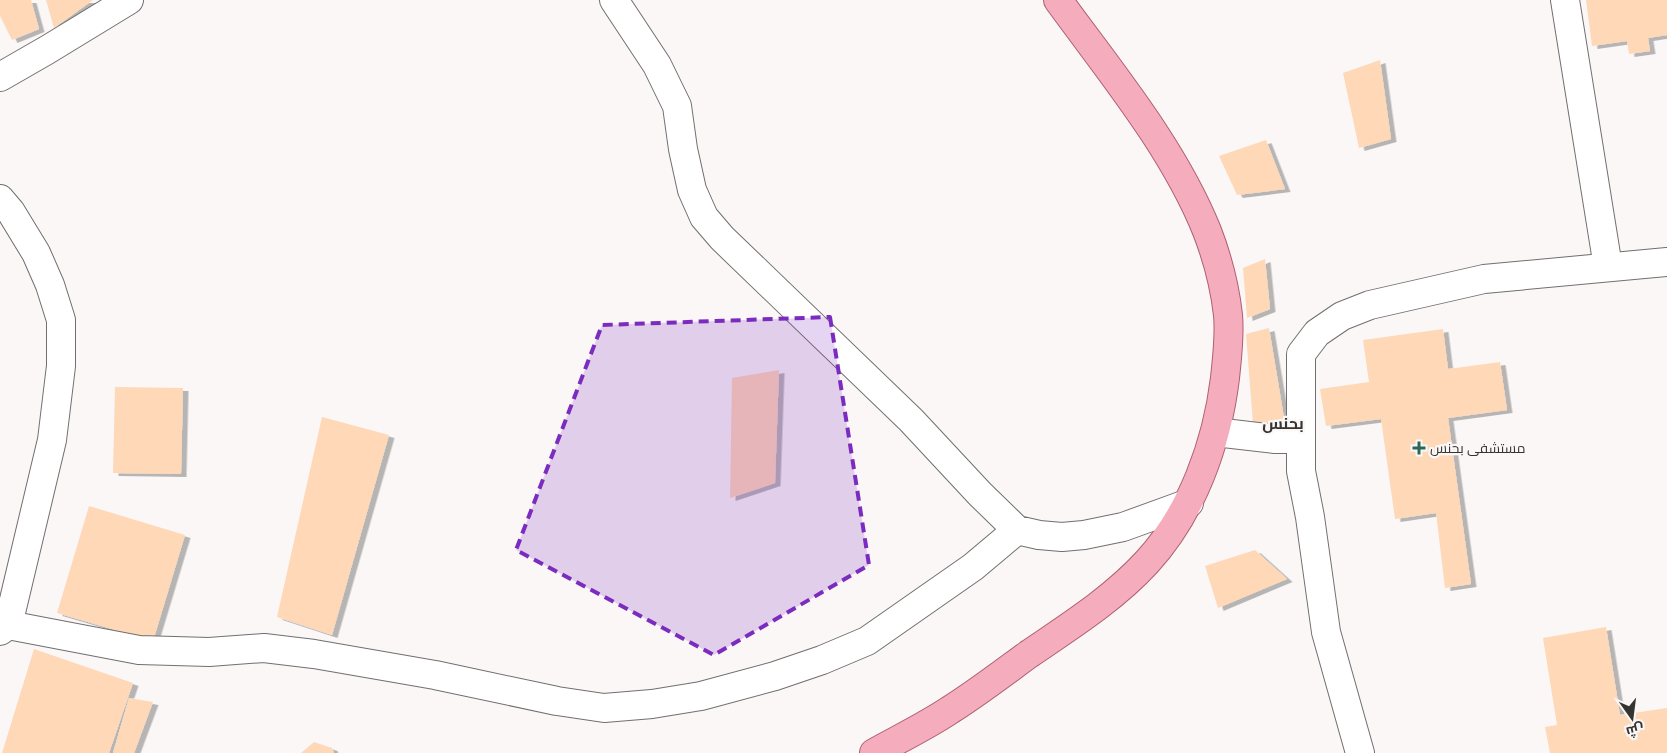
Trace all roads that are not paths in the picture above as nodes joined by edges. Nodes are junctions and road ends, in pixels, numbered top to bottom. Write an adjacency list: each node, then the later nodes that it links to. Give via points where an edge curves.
1 (129, 0): 5 (street)
2 (614, 0): 12 (street, via 657,65 677,106 692,190 704,217 911,420)
3 (1058, 0): 9 (main road, via 1155,134 1207,231 1228,317 1227,361)
4 (1565, 0): 8 (street)
5 (0, 76)
6 (0, 199): 13 (street, via 36,253 50,285 60,320 61,366 52,440)
7 (1667, 262): 8 (street)
8 (1608, 267): 10 (street, via 1484,279 1370,305 1342,316 1316,333 1301,354)
9 (1215, 432): 10 (street, via 1275,440); 11 (main road)
10 (1301, 439): 15 (street, via 1301,471 1326,632)
11 (1189, 502): 12 (street, via 1123,527 1084,535 1047,536); 14 (main road, via 1168,536 1146,562 1095,609 950,710)
12 (1017, 530): 13 (street, via 973,567 867,641 775,676 701,696 652,704 604,708 425,673 264,648 209,652 138,650)
13 (4, 628)
14 (874, 753)
15 (1360, 753)

